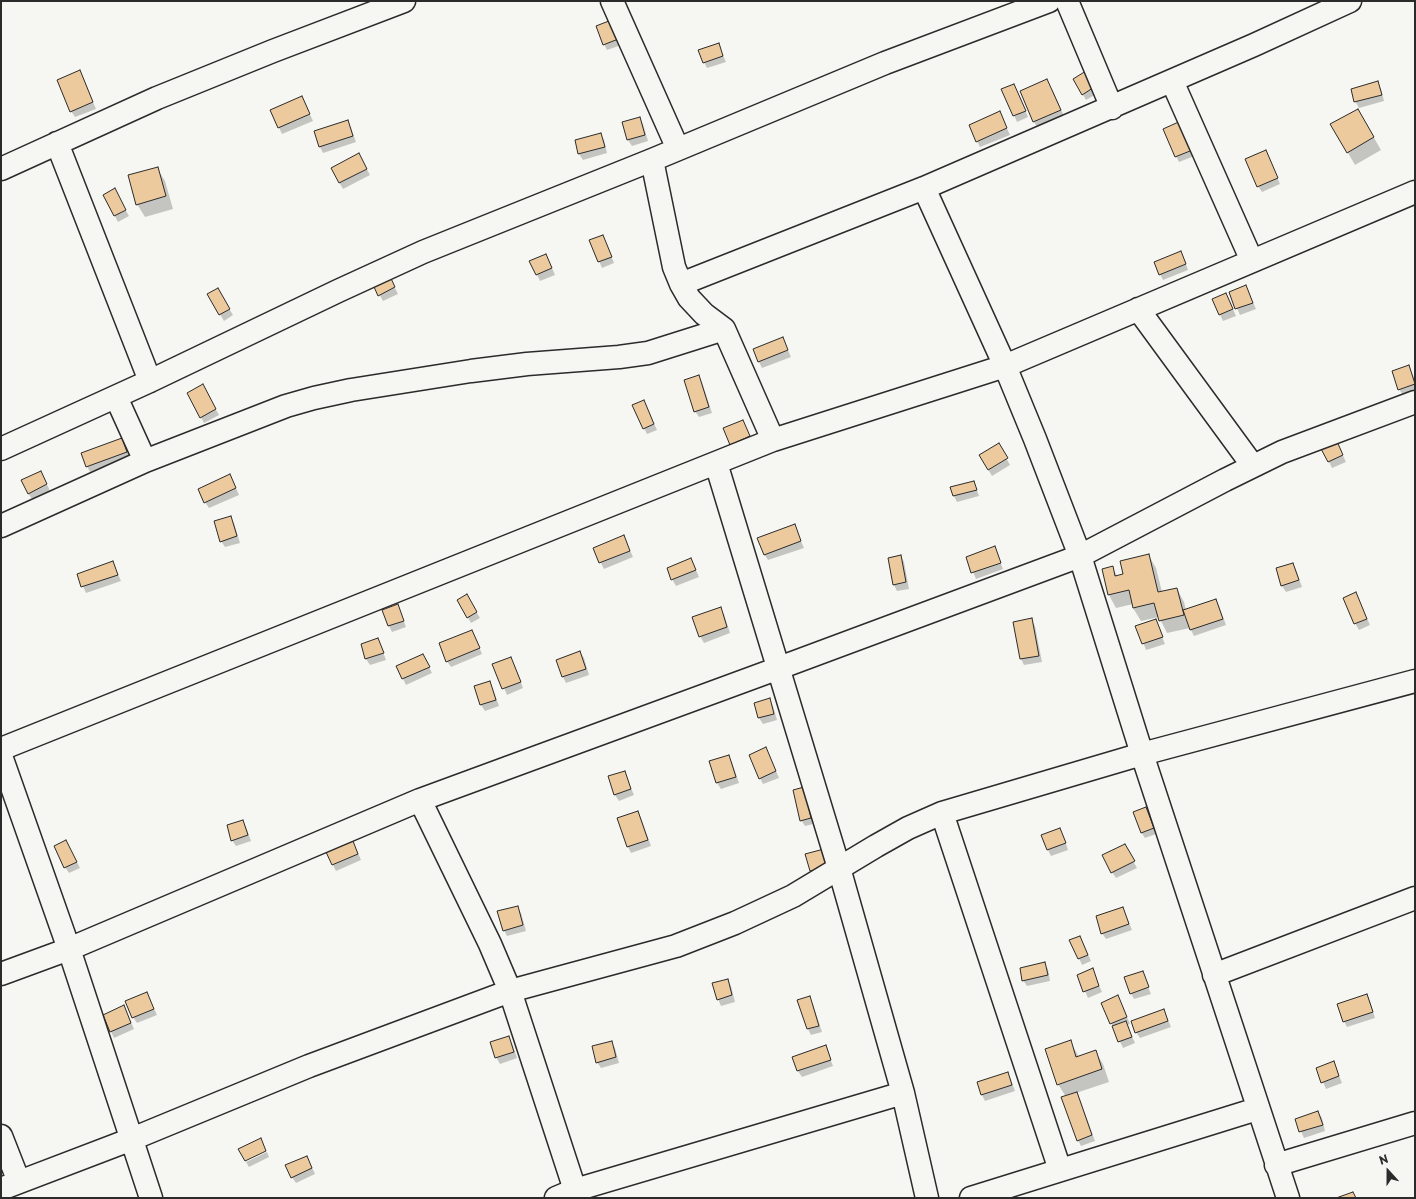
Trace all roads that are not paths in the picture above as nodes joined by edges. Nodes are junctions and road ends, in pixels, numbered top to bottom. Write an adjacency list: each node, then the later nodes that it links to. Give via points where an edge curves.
1 (404, 1): 8 (street, via 157,98)
2 (612, 1): 9 (street)
3 (1068, 1): 7 (street)
4 (1350, 1): 6 (street)
5 (1045, 2): 9 (street, via 885,63)
6 (1172, 81): 7 (street); 14 (street)
7 (1112, 108): 12 (street)
8 (58, 143): 11 (street); 19 (street)
9 (678, 149): 10 (street)
10 (652, 160): 15 (street, via 674,268); 19 (street, via 416,256)
11 (1, 169)
12 (924, 188): 15 (street); 18 (street)
13 (1415, 192): 14 (street)
14 (1252, 261): 16 (street)
15 (681, 284): 17 (street, via 689,298 704,314)
16 (1138, 309): 18 (street); 26 (street)
17 (724, 329): 22 (street); 24 (street, via 648,353 619,358 471,370 314,398 286,406)
18 (1005, 366): 22 (street); 28 (street)
19 (150, 381): 20 (street)
20 (116, 397): 23 (street); 24 (street)
21 (1415, 402): 26 (street, via 1282,452)
22 (773, 440): 25 (street)
23 (1, 449)
24 (145, 461): 27 (street)
25 (716, 463): 29 (street); 31 (street)
26 (1253, 466): 28 (street)
27 (1, 526)
28 (1080, 556): 29 (street); 32 (street)
29 (779, 668): 34 (street); 36 (street)
30 (1415, 681): 32 (street)
31 (1, 749)
32 (1142, 754): 35 (street); 40 (street)
33 (1, 756): 38 (street)
34 (420, 800): 38 (street); 41 (street)
35 (942, 814): 36 (street, via 908,828); 48 (street)
36 (839, 868): 41 (street, via 793,896 735,923 676,946); 42 (street)
37 (1415, 898): 40 (street)
38 (69, 949): 39 (street); 46 (street)
39 (1, 974)
40 (1214, 975): 43 (street)
41 (510, 991): 46 (street, via 308,1066); 50 (street, via 534,1059)
42 (903, 1093): 50 (street); 52 (street)
43 (1258, 1109): 47 (street); 48 (street)
44 (1415, 1123): 47 (street)
45 (1, 1136): 49 (street)
46 (132, 1139): 49 (street); 51 (street)
47 (1276, 1165): 54 (street)
48 (1060, 1170): 53 (street)
49 (10, 1185)
50 (565, 1194)
51 (151, 1198)
52 (927, 1198)
53 (971, 1198)
54 (1288, 1198)

